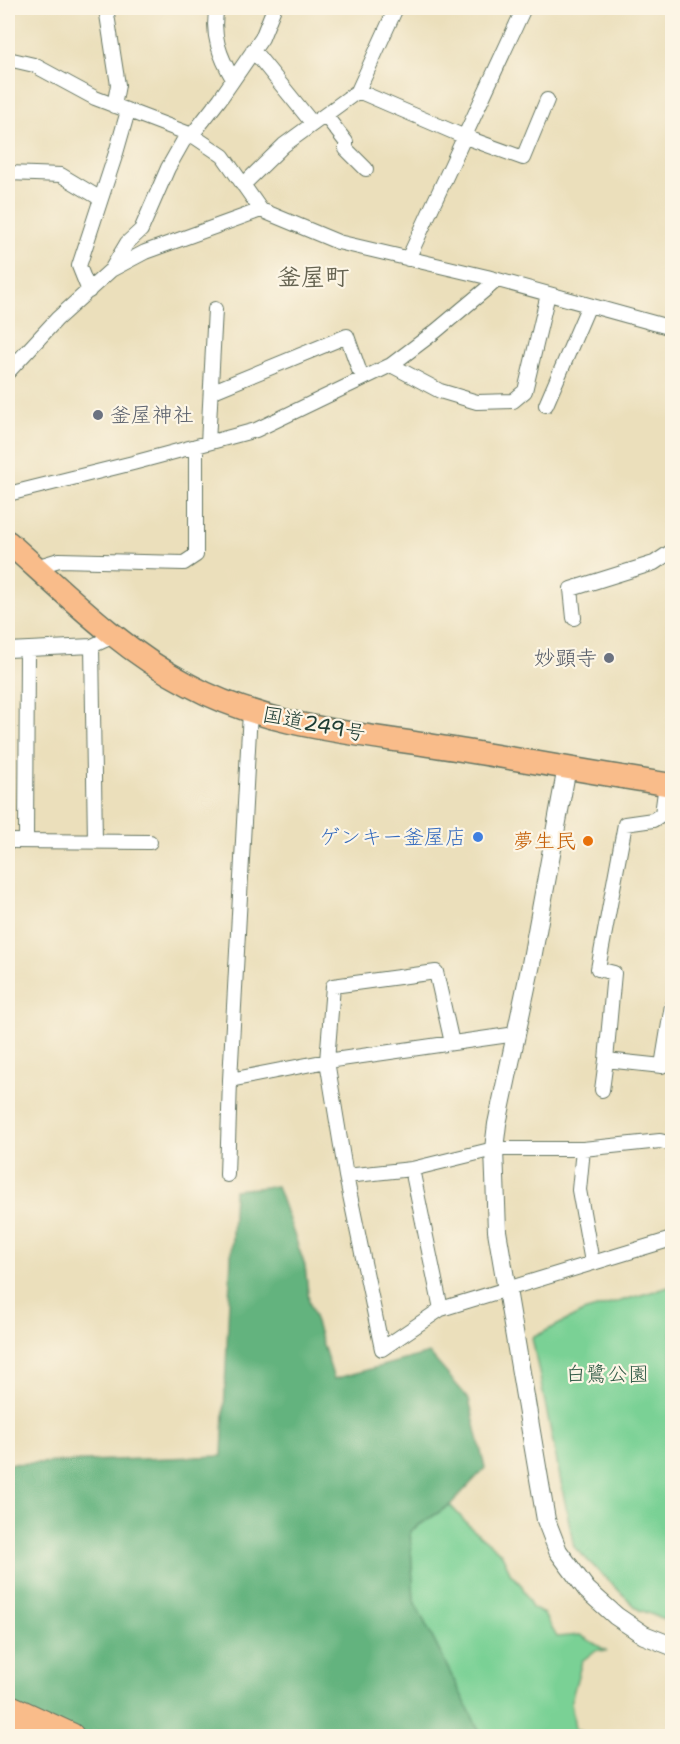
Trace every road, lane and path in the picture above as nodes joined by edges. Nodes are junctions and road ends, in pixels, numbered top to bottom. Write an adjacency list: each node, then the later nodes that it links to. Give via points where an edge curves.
1 (106, 8): 11 (street, via 118,85)
2 (217, 8): 8 (street, via 214,30 221,60)
3 (274, 8): 6 (street)
4 (396, 8): 9 (street)
5 (524, 8): 16 (street)
6 (254, 50): 8 (street); 14 (street)
7 (8, 59): 11 (street, via 34,65)
8 (233, 79): 15 (street)
9 (358, 91): 13 (street); 16 (street)
10 (547, 100): 16 (street, via 523,158)
11 (114, 106): 12 (street)
12 (128, 111): 15 (street); 20 (street)
13 (325, 115): 14 (street); 17 (street, via 346,142 346,149)
14 (313, 124): 19 (street, via 284,145)
15 (192, 135): 19 (street, via 223,156); 23 (street, via 185,138 168,168 141,230 127,243)
16 (465, 136): 22 (street)
17 (366, 169)
18 (8, 173): 20 (street, via 61,175)
19 (243, 185): 21 (street)
20 (101, 199): 25 (street, via 79,266)
21 (261, 210): 22 (street, via 338,242); 23 (street, via 145,252)
22 (408, 259): 24 (street)
23 (111, 270): 25 (street)
24 (497, 280): 26 (street); 30 (street)
25 (88, 291): 32 (street)
26 (548, 294): 27 (street); 30 (street, via 525,391 513,401 477,402 440,391)
27 (590, 305): 29 (street); 34 (street)
28 (215, 309): 33 (street)
29 (672, 328)
30 (391, 365): 35 (street, via 256,430)
31 (359, 370): 33 (street, via 347,336)
32 (8, 372)
33 (211, 392): 35 (street)
34 (546, 405)
35 (202, 445): 36 (street); 39 (street, via 196,555 184,563 59,560)
36 (8, 494)
37 (8, 542): 39 (highway, 国道249号)
38 (672, 551): 40 (street, via 654,562 571,589)
39 (36, 567): 41 (highway, 国道249号)
40 (574, 618)
41 (114, 636): 42 (street); 45 (highway, 国道249号, via 189,686)
42 (92, 646): 44 (street); 51 (street)
43 (8, 650): 44 (street)
44 (27, 650): 50 (street)
45 (250, 712): 46 (highway, 国道249号, via 316,727); 58 (street)
46 (567, 767): 47 (highway, 国道249号); 54 (street)
47 (669, 785): 48 (street)
48 (667, 815): 57 (street, via 625,824 598,969 614,973)
49 (8, 841): 50 (street)
50 (26, 841): 51 (street)
51 (94, 842): 52 (street)
52 (150, 842)
53 (672, 1005): 57 (street, via 662,1066)
54 (516, 1034): 55 (street); 61 (street)
55 (452, 1043): 56 (street); 56 (street, via 436,972 333,986)
56 (327, 1060): 58 (street); 65 (street)
57 (606, 1060): 59 (street)
58 (230, 1080): 64 (street)
59 (602, 1090)
60 (672, 1144): 62 (street)
61 (494, 1149): 62 (street); 63 (street); 68 (street, via 497,1231)
62 (584, 1149): 67 (street, via 579,1190)
63 (412, 1169): 65 (street); 69 (street)
64 (227, 1175)
65 (346, 1176): 69 (street, via 382,1349)
66 (672, 1239): 67 (street)
67 (592, 1262): 68 (street)
68 (507, 1288): 69 (street); 70 (street, via 546,1520 558,1551 587,1590 616,1616 644,1635)
69 (441, 1309)
70 (672, 1646)
71 (8, 1707): 74 (highway)
72 (8, 1731): 73 (highway)
73 (19, 1737)
74 (71, 1737)

